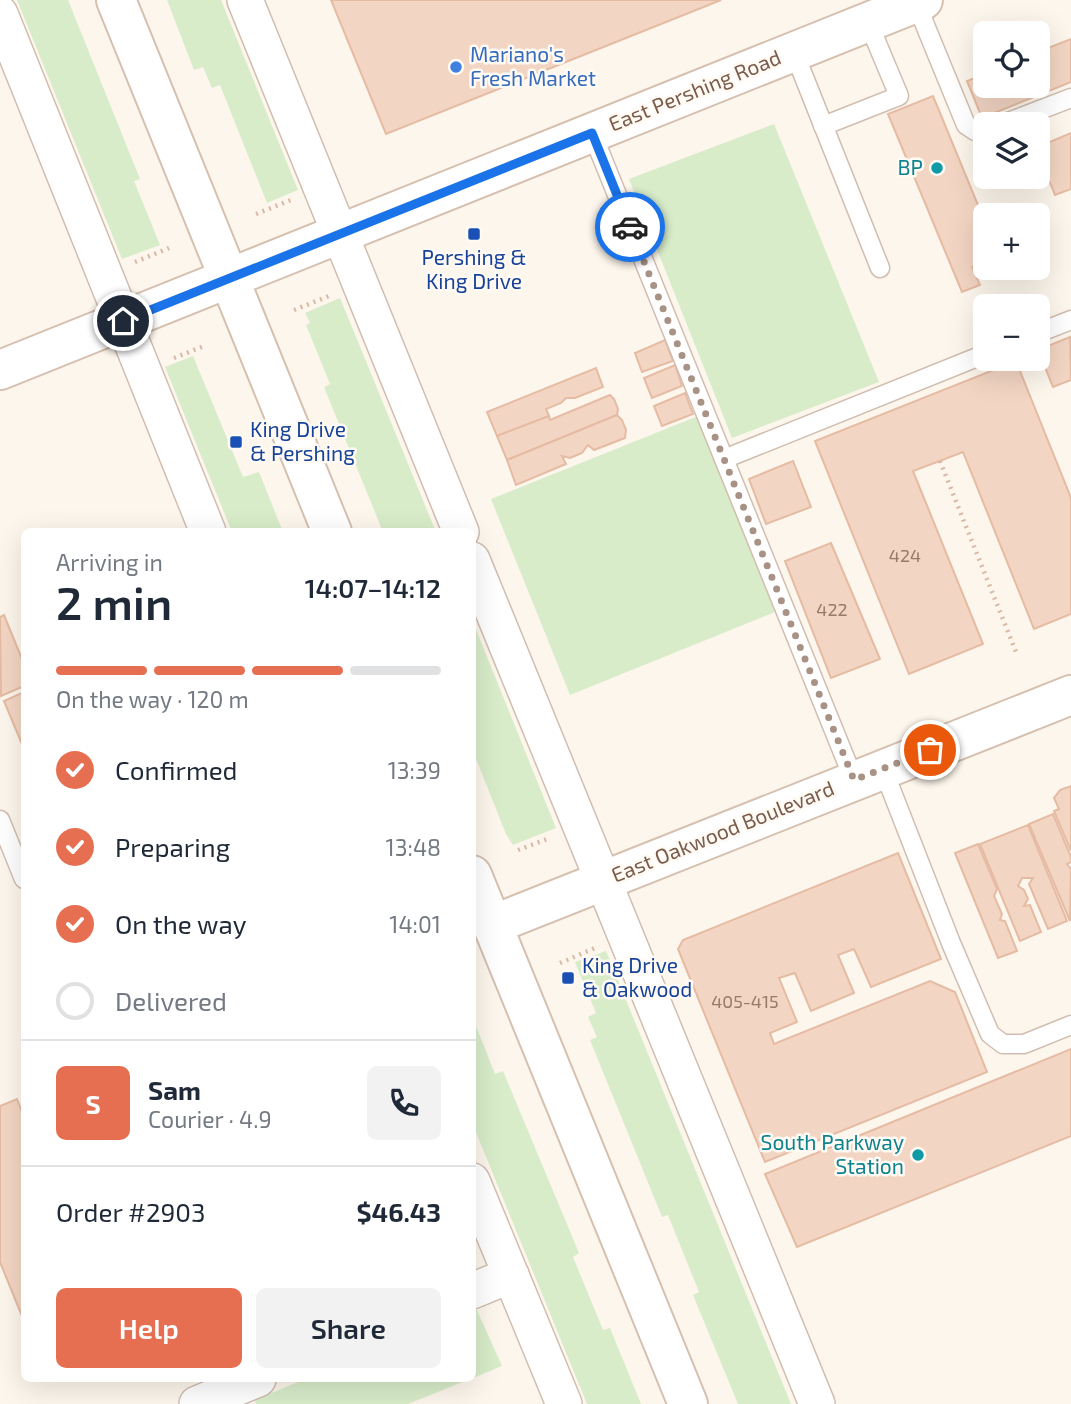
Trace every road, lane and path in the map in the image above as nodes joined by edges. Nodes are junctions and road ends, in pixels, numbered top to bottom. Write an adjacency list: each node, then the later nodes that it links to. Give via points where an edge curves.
1 (116, 0): 18 (street)
2 (245, 0): 14 (street)
3 (920, 1): 5 (street, East Pershing Road); 10 (lane, via 966,125)
4 (0, 14): 22 (street)
5 (868, 22): 6 (street, East Pershing Road); 9 (lane, via 899,96)
6 (794, 52): 9 (lane); 11 (street, East Pershing Road)
7 (1071, 98): 8 (lane)
8 (1034, 112)
9 (823, 126): 17 (lane)
10 (973, 130)
11 (592, 133): 14 (street, East Pershing Road); 28 (lane)
12 (300, 197): 13 (path)
13 (256, 214)
14 (339, 234): 18 (street, East Pershing Road); 32 (street)
15 (169, 248): 16 (path)
16 (124, 267)
17 (880, 268)
18 (228, 279): 22 (street, East Pershing Road); 31 (street)
19 (337, 293): 20 (path)
20 (294, 310)
21 (1071, 320): 23 (lane)
22 (123, 321): 27 (street, East Pershing Road); 30 (street)
23 (1050, 328)
24 (204, 346): 26 (path)
25 (973, 359): 28 (lane)
26 (163, 362)
27 (0, 370)
28 (724, 460): 36 (lane)
29 (940, 461): 34 (path)
30 (206, 528)
31 (330, 528)
32 (459, 528)
33 (476, 570): 41 (street)
34 (1016, 652)
35 (1071, 695): 36 (street, East Oakwood Boulevard)
36 (868, 774): 41 (street, East Oakwood Boulevard); 46 (lane, via 990,1034 1003,1044 1024,1044)
37 (0, 820): 40 (lane)
38 (559, 835): 39 (path)
39 (518, 850)
40 (21, 872)
41 (603, 880): 43 (street, East Oakwood Boulevard); 54 (street)
42 (476, 886): 43 (street)
43 (492, 925): 53 (street)
44 (604, 945): 45 (path)
45 (560, 963)
46 (1071, 1026)
47 (476, 1191): 48 (street)
48 (511, 1275): 49 (street); 52 (street)
49 (476, 1288)
50 (241, 1388): 51 (street)
51 (197, 1404)
52 (564, 1404)
53 (688, 1404)
54 (817, 1404)

